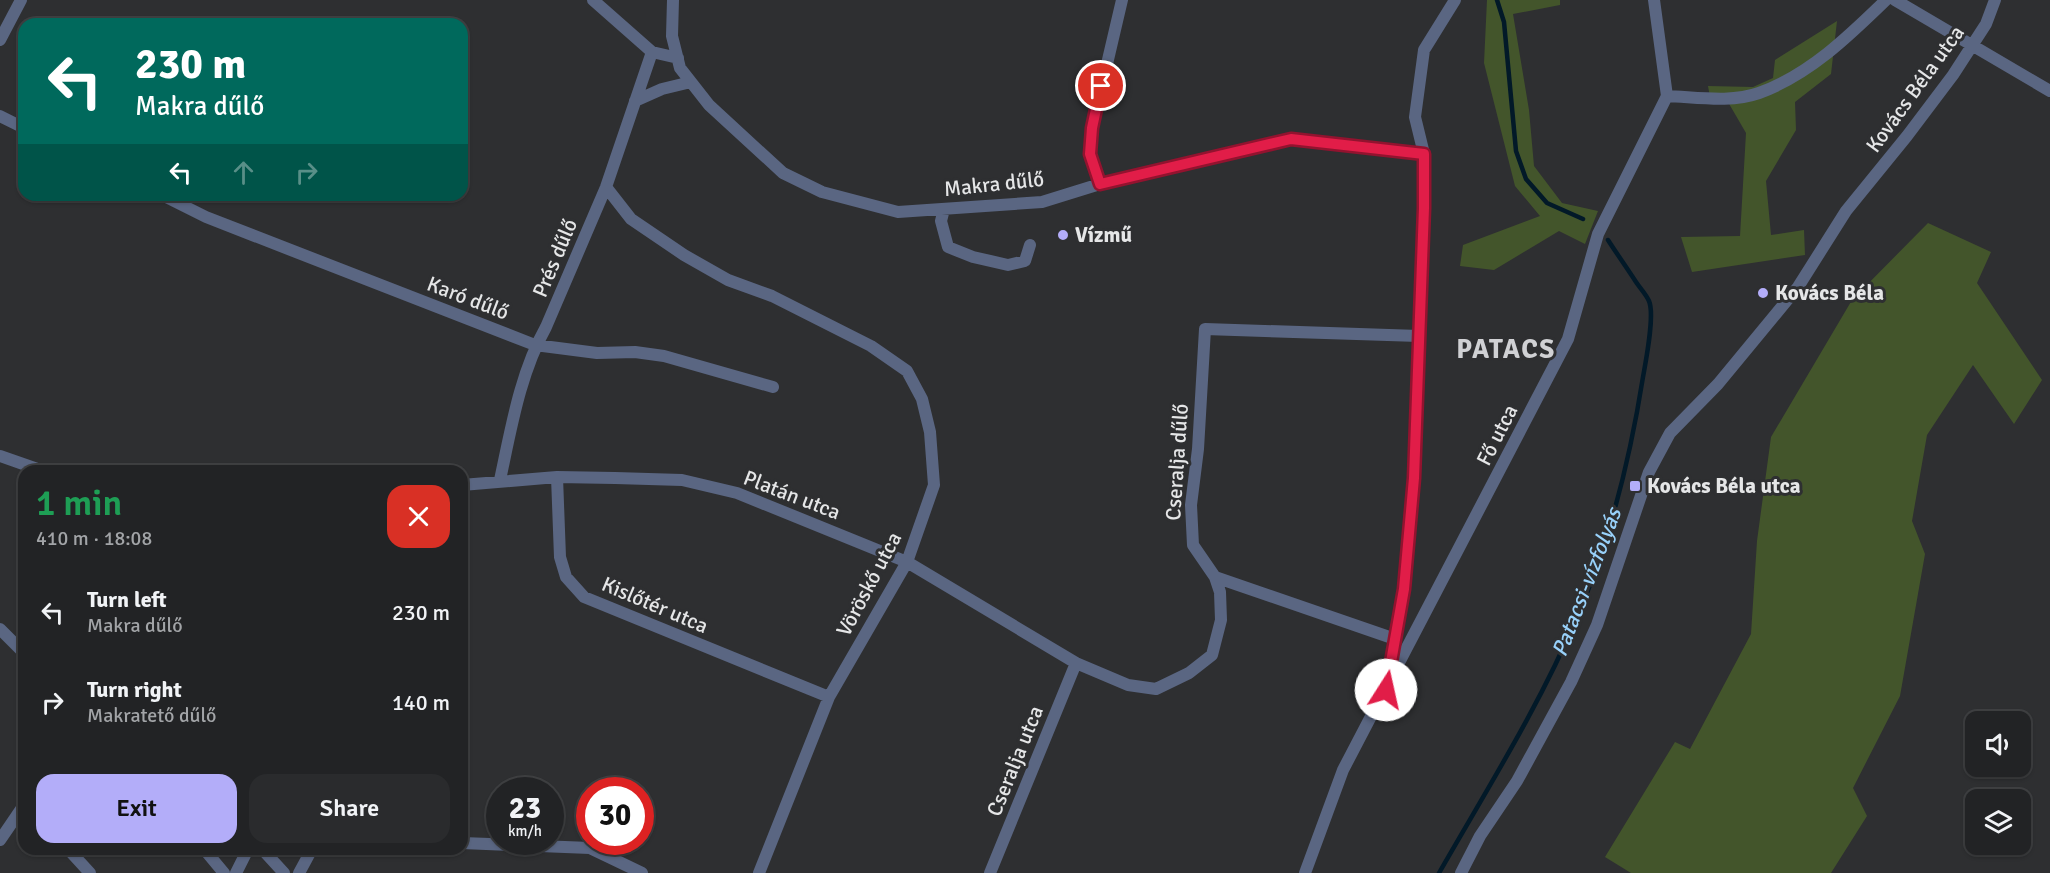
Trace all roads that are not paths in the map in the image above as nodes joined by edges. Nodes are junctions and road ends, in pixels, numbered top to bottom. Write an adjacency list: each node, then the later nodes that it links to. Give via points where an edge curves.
1 (21, 0): 10 (street)
2 (593, 0): 12 (street)
3 (673, 0): 13 (street, Makra dűlő, via 672,36)
4 (1122, 0): 21 (street, via 1092,128 1090,154)
5 (1455, 0): 20 (street, via 1424,50 1415,117)
6 (1654, 0): 16 (street)
7 (1886, 0): 16 (street, via 1801,73 1758,93 1723,98)
8 (1895, 0): 11 (street)
9 (1995, 0): 11 (street, Kovács Béla utca, via 1986,24)
10 (0, 40)
11 (1971, 46): 15 (street); 59 (street, Kovács Béla utca, via 1907,136 1846,212 1798,287 1718,384 1670,433 1649,472 1597,625 1570,682 1517,781 1480,836)
12 (652, 52): 13 (street); 17 (street, Prés dűlő)
13 (678, 58): 14 (street, Makra dűlő, via 680,68)
14 (691, 82): 17 (street); 24 (street, Makra dűlő, via 709,105 783,174 822,192 898,212)
15 (2050, 91)
16 (1667, 96): 40 (street, Fő utca, via 1598,234 1568,339)
17 (635, 101): 22 (street, Prés dűlő)
18 (0, 116): 19 (street)
19 (18, 125)
20 (1424, 154): 21 (street, Makra dűlő, via 1291,139); 26 (street)
21 (1100, 184): 24 (street, Makra dűlő, via 1042,202)
22 (606, 187): 27 (street, Prés dűlő); 34 (street, Vöröskő utca, via 631,219 684,255 728,280 772,296 871,346 907,371 922,399 930,432 934,485)
23 (174, 201): 27 (street, Karó dűlő, via 206,217)
24 (944, 209): 25 (street, via 941,220 948,247 1008,265 1025,261)
25 (1030, 245)
26 (1419, 336): 35 (street, Cseralja dűlő, via 1205,329 1192,535 1193,544); 37 (street, via 1414,478 1404,589)
27 (535, 345): 28 (street, Karó dűlő, via 664,356); 32 (street, Prés dűlő, via 514,413)
28 (773, 387)
29 (0, 456): 30 (street)
30 (26, 465)
31 (557, 477): 32 (street, Platán utca); 34 (street, Platán utca, via 682,480 737,493); 41 (street, Kislőtér utca, via 560,557 566,578 584,597)
32 (500, 480): 33 (street, Platán utca)
33 (468, 484)
34 (907, 562): 39 (street, Platán utca); 41 (street, Vöröskő utca)
35 (1215, 577): 37 (street); 39 (street, Cseralja dűlő, via 1221,620 1212,655 1188,673 1156,689 1128,685)
36 (0, 629): 38 (street)
37 (1395, 639): 40 (street)
38 (18, 647)
39 (1076, 663): 57 (street, Cseralja utca)
40 (1386, 690): 58 (street, Fő utca, via 1343,770)
41 (829, 697): 56 (street, Vöröskő utca)
42 (18, 814): 43 (street)
43 (0, 840)
44 (468, 843): 55 (street, via 591,848)
45 (74, 855): 50 (street)
46 (209, 855): 51 (street)
47 (245, 855): 52 (street)
48 (268, 855): 53 (street)
49 (309, 855): 54 (street)
50 (90, 873)
51 (224, 873)
52 (236, 873)
53 (284, 873)
54 (299, 873)
55 (642, 873)
56 (759, 873)
57 (990, 873)
58 (1305, 873)
59 (1461, 873)

